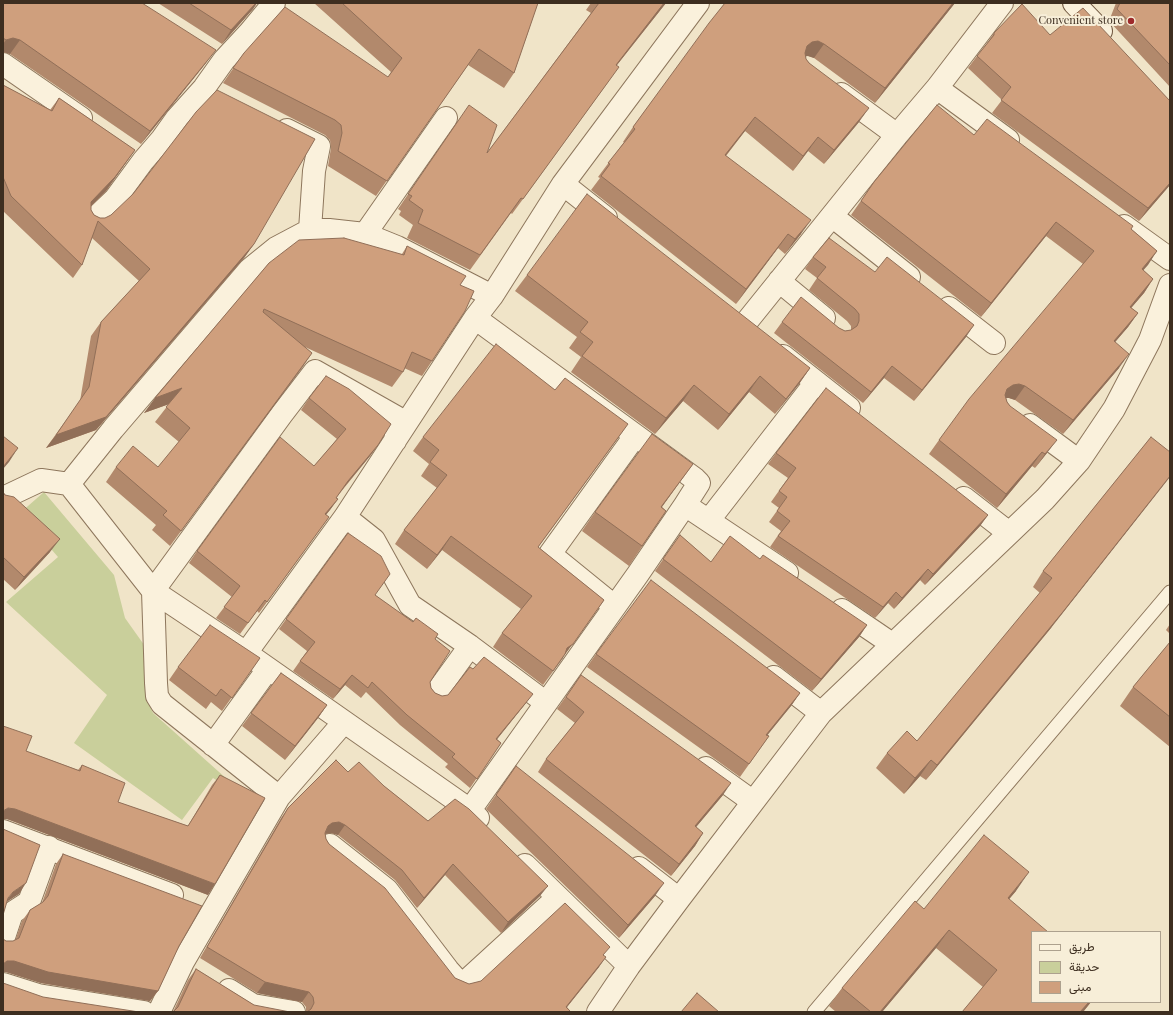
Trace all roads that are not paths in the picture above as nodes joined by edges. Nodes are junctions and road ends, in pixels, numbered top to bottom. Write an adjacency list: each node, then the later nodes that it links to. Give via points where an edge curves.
1 (274, 3): 7 (street)
2 (698, 3): 20 (street)
3 (1002, 3): 11 (street)
4 (1074, 3): 6 (street)
5 (205, 48): 7 (street)
6 (1117, 48)
7 (224, 60): 10 (street)
8 (3, 64): 15 (street)
9 (826, 82): 16 (street)
10 (204, 88): 12 (street); 19 (street)
11 (937, 88): 16 (street); 18 (street)
12 (225, 99)
13 (446, 118): 27 (street)
14 (272, 122): 26 (street, via 319,146 314,171)
15 (97, 129)
16 (896, 135): 24 (street)
17 (123, 148): 19 (street)
18 (1025, 153)
19 (143, 161): 23 (street, via 116,199)
20 (563, 184): 25 (street); 31 (street)
21 (1107, 213): 28 (street)
22 (802, 217): 24 (street)
23 (93, 220)
24 (826, 224): 29 (street); 36 (street, via 928,292)
25 (619, 228)
26 (310, 230): 27 (street); 43 (street, via 276,248 250,269)
27 (365, 234): 31 (street, via 398,247)
28 (1170, 259)
29 (779, 281): 34 (street); 35 (street)
30 (1170, 285): 42 (street, via 1143,354 1114,409)
31 (492, 296): 33 (street)
32 (725, 311): 34 (street)
33 (475, 318): 40 (street); 41 (street)
34 (744, 325): 37 (street)
35 (839, 330)
36 (994, 343)
37 (816, 382): 39 (street); 48 (street)
38 (1015, 414): 42 (street)
39 (866, 421)
40 (635, 436): 46 (street, via 699,483); 56 (street, via 550,554)
41 (395, 441): 47 (street); 53 (street, via 398,418 315,371)
42 (1080, 461): 49 (street)
43 (69, 484): 45 (street, via 41,480); 53 (street)
44 (947, 484): 49 (street)
45 (3, 498)
46 (685, 505): 48 (street); 50 (street)
47 (345, 517): 58 (street, via 374,540 410,605); 59 (street)
48 (708, 520): 51 (street)
49 (1009, 533): 57 (street)
50 (638, 574): 52 (street); 56 (street)
51 (800, 582)
52 (657, 588)
53 (153, 591): 59 (street); 68 (street, via 157,696 162,704)
54 (1170, 592): 92 (lane)
55 (826, 600): 57 (street)
56 (614, 606): 62 (street)
57 (892, 644): 66 (street)
58 (470, 646): 64 (street); 65 (street)
59 (246, 653): 61 (street)
60 (758, 665): 66 (street)
61 (268, 669): 67 (street); 68 (street)
62 (568, 670): 63 (street); 65 (street)
63 (587, 683)
64 (436, 693)
65 (546, 702): 70 (street)
66 (821, 713): 73 (street)
67 (344, 722): 72 (street); 74 (street)
68 (213, 745): 72 (street)
69 (689, 756): 73 (street)
70 (504, 761): 71 (street); 74 (street)
71 (523, 776)
72 (279, 797): 83 (street)
73 (752, 801): 82 (street)
74 (470, 810): 76 (street)
75 (3, 831): 78 (street)
76 (492, 832)
77 (330, 845): 81 (street, via 387,890 448,970 457,980 465,982)
78 (48, 847): 83 (street); 84 (street, via 28,902 12,913)
79 (508, 848): 81 (street)
80 (623, 855): 82 (street)
81 (558, 897): 86 (street)
82 (678, 899): 86 (street)
83 (200, 906): 85 (street)
84 (3, 940)
85 (183, 962): 89 (street); 90 (street, via 253,1005)
86 (629, 966): 91 (street)
87 (3, 984): 88 (street, via 38,995)
88 (144, 1012)
89 (159, 1012)
90 (294, 1012)
91 (598, 1012)
92 (814, 1012)

